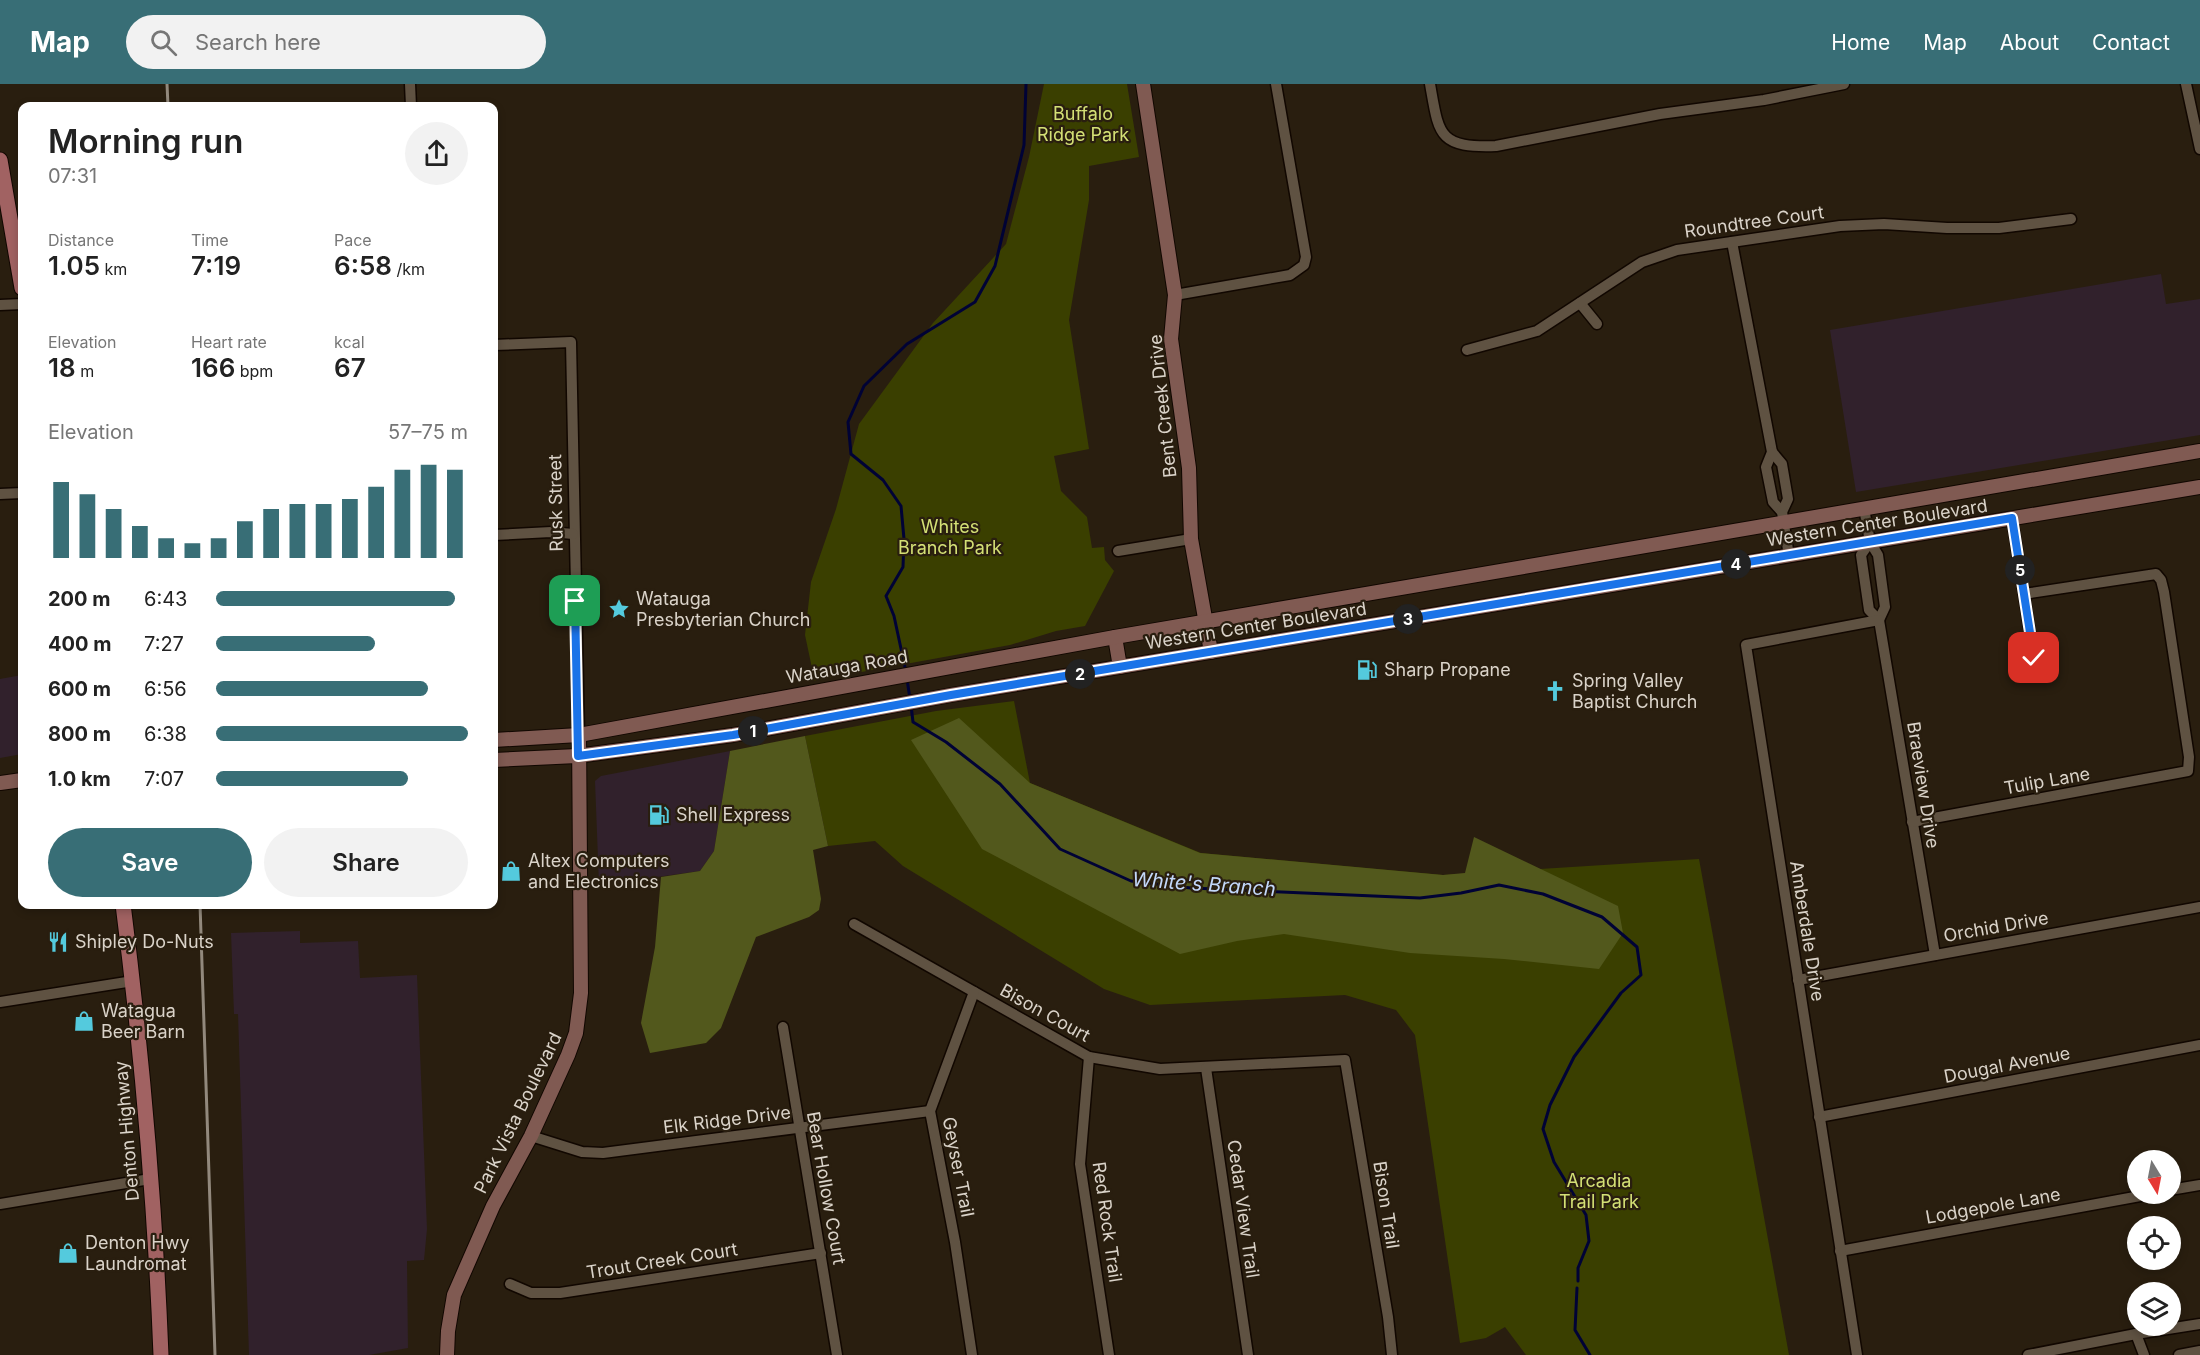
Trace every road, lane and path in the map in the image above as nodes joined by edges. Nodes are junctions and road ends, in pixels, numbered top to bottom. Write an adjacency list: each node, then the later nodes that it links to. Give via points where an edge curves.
1 (410, 84): 7 (street)
2 (1143, 84): 13 (main road, Bent Creek Drive)
3 (1276, 84): 13 (street, via 1306,257 1304,265 1290,275)
4 (1430, 84): 5 (street, via 1442,133 1460,145 1476,147)
5 (1844, 84)
6 (2186, 84): 8 (street)
7 (411, 102)
8 (2200, 149)
9 (0, 160): 12 (main road)
10 (2071, 219): 11 (street, Roundtree Court, via 2000,228 1840,226)
11 (1732, 242): 14 (street, Roundtree Court, via 1677,250 1642,262); 21 (street)
12 (18, 265)
13 (1175, 295): 30 (main road, Bent Creek Drive, via 1172,349 1189,468)
14 (1580, 303): 17 (street); 19 (street, Roundtree Court, via 1537,331)
15 (18, 304): 16 (street)
16 (0, 305)
17 (1597, 324)
18 (498, 345): 28 (street, Rusk Street, via 571,342)
19 (1467, 350)
20 (2200, 451): 25 (main road, Western Center Boulevard)
21 (1772, 453): 26 (street, via 1766,467 1773,502); 26 (street, via 1782,464 1788,499)
22 (2200, 487): 27 (main road, Western Center Boulevard)
23 (18, 493): 24 (street)
24 (0, 494)
25 (1864, 508): 26 (main road, Western Center Boulevard); 31 (street, Braeview Drive)
26 (1782, 517): 33 (street); 36 (main road, Western Center Boulevard)
27 (2012, 518): 31 (main road, Western Center Boulevard); 34 (street)
28 (573, 534): 29 (street); 41 (street, Rusk Street)
29 (498, 535)
30 (1191, 539): 32 (street); 36 (main road, Bent Creek Drive)
31 (1870, 542): 33 (main road, Western Center Boulevard); 35 (street, Braeview Drive, via 1878,555 1885,607); 35 (street, Braeview Drive, via 1861,555 1869,610)
32 (1118, 551)
33 (1789, 556): 38 (main road, Western Center Boulevard)
34 (2024, 594): 39 (street); 47 (street, Tulip Lane, via 2156,574 2164,592 2188,771)
35 (1879, 620): 47 (street, Braeview Drive); 52 (street, Amberdale Drive, via 1746,645)
36 (1205, 622): 37 (main road, Watauga Road); 38 (main road, Bent Creek Drive)
37 (1115, 637): 40 (main road); 41 (main road, Watauga Road)
38 (1211, 652): 40 (main road, Western Center Boulevard)
39 (2034, 658)
40 (1120, 667): 43 (main road, Western Center Boulevard, via 733,735)
41 (579, 735): 42 (main road, Watauga Road); 43 (main road, Park Vista Boulevard)
42 (498, 740)
43 (578, 756): 44 (main road, Western Center Boulevard); 64 (main road, Park Vista Boulevard, via 579,1013 568,1055)
44 (498, 760)
45 (18, 781): 46 (main road)
46 (0, 783)
47 (1912, 822): 51 (street, Braeview Drive)
48 (2200, 907): 51 (street, Orchid Drive)
49 (124, 909): 53 (main road, Denton Highway)
50 (854, 924): 54 (street, Bison Court)
51 (1935, 955): 52 (street, Orchid Drive)
52 (1798, 980): 62 (street, Amberdale Drive)
53 (133, 981): 55 (street); 65 (main road, Denton Highway)
54 (974, 992): 58 (street, Bison Court); 61 (street, Geyser Trail)
55 (0, 1002)
56 (783, 1027): 63 (street, Bear Hollow Court)
57 (2200, 1046): 62 (street, Dougal Avenue)
58 (1089, 1057): 60 (street, Bison Court, via 1160,1069); 82 (street, Red Rock Trail, via 1080,1164)
59 (1345, 1060): 60 (street, Bison Court); 84 (street, Bison Trail)
60 (1206, 1068): 83 (street, Cedar View Trail)
61 (930, 1111): 63 (street, Elk Ridge Drive); 81 (street, Geyser Trail)
62 (1819, 1117): 70 (street, Amberdale Drive)
63 (799, 1128): 64 (street, Elk Ridge Drive, via 603,1153 582,1152); 71 (street, Bear Hollow Court)
64 (531, 1136): 79 (main road, Park Vista Boulevard, via 493,1206 454,1295)
65 (150, 1179): 69 (street); 78 (main road, Denton Highway)
66 (2200, 1185): 67 (street)
67 (2181, 1188)
68 (2127, 1198): 70 (street, Lodgepole Lane)
69 (0, 1204)
70 (1840, 1251): 85 (street, Amberdale Drive)
71 (821, 1253): 72 (street, Trout Creek Court, via 560,1293 531,1293); 80 (street, Bear Hollow Court)
72 (510, 1284)
73 (2200, 1324): 74 (street)
74 (2181, 1327)
75 (2127, 1336): 86 (street)
76 (2137, 1336): 87 (street)
77 (2200, 1351): 88 (street)
78 (161, 1355)
79 (447, 1355)
80 (837, 1355)
81 (972, 1355)
82 (1109, 1355)
83 (1248, 1355)
84 (1392, 1355)
85 (1857, 1355)
86 (2028, 1355)
87 (2144, 1355)
88 (2179, 1355)

